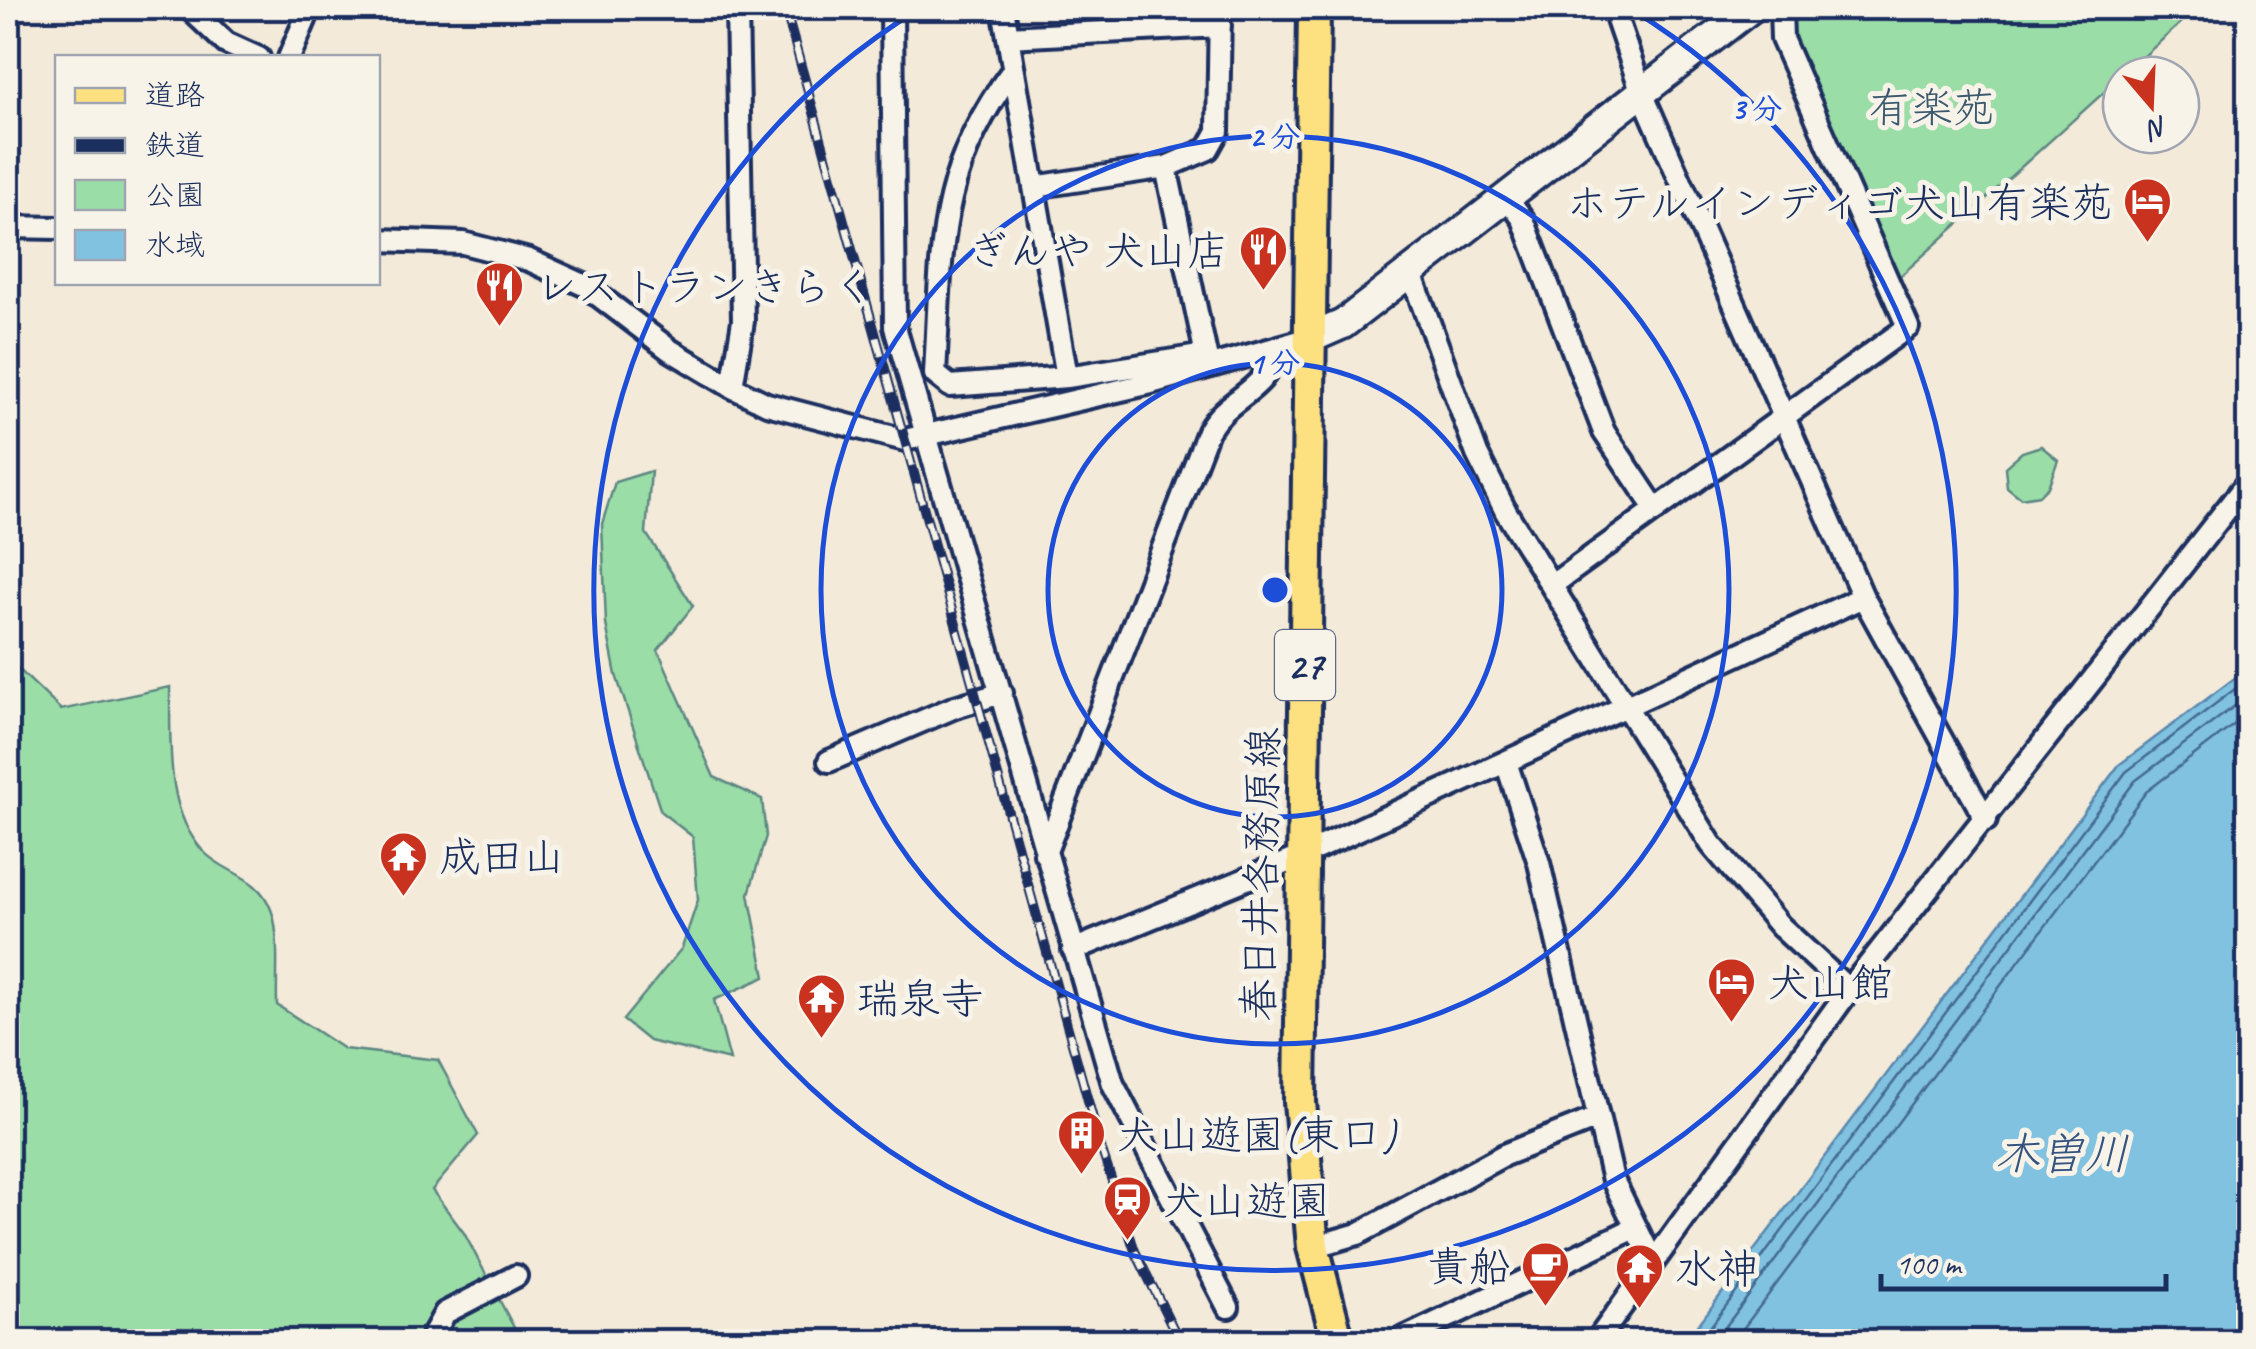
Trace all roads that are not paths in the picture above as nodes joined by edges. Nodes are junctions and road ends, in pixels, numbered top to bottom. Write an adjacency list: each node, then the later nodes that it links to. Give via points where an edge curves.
1 (189, 8): 12 (street, via 226,43)
2 (310, 8): 13 (street)
3 (736, 8): 27 (street, via 743,320)
4 (892, 8): 29 (street, via 896,327)
5 (1003, 8): 11 (street)
6 (1314, 8): 23 (main road, 春日井各務原線 / 27)
7 (1613, 8): 15 (street)
8 (1750, 8): 15 (street)
9 (1781, 8): 28 (street, via 1782,39 1908,327)
10 (1220, 17): 11 (street); 16 (street, via 1218,132 1208,150)
11 (1008, 37): 14 (street)
12 (253, 55)
13 (290, 55)
14 (1013, 70): 17 (street); 26 (street, via 956,171 944,216 935,374 950,386)
15 (1642, 93): 18 (street); 28 (street)
16 (1166, 167): 17 (street); 25 (street)
17 (1034, 187): 26 (street)
18 (1508, 198): 22 (street); 31 (street, via 1523,218 1604,432)
19 (8, 227): 20 (street)
20 (55, 228)
21 (380, 240): 27 (street, via 463,242 530,260 586,286)
22 (1411, 273): 23 (street, via 1343,324); 32 (street, via 1477,454)
23 (1311, 338): 24 (street); 39 (main road, 春日井各務原線 / 27)
24 (1276, 348): 25 (street); 40 (street, via 1272,372 1208,431)
25 (1208, 361): 26 (street); 29 (street)
26 (1066, 377)
27 (732, 388): 29 (street, via 894,438)
28 (1784, 418): 31 (street); 33 (street)
29 (926, 436): 34 (street)
30 (2248, 482): 38 (street)
31 (1656, 510): 32 (street)
32 (1552, 585): 35 (street)
33 (1863, 597): 35 (street); 38 (street)
34 (1002, 693): 36 (street, via 955,706); 40 (street)
35 (1626, 706): 37 (street); 42 (street, via 1743,888)
36 (829, 762)
37 (1506, 762): 39 (street); 43 (street, via 1539,864)
38 (1986, 820): 42 (street)
39 (1304, 852): 41 (street); 45 (main road, 春日井各務原線 / 27, via 1300,1102)
40 (1046, 854): 41 (street)
41 (1074, 950): 48 (street, via 1112,1084)
42 (1850, 990): 46 (street)
43 (1596, 1118): 44 (street); 45 (street, via 1504,1155 1358,1234)
44 (1633, 1229): 46 (street); 51 (street)
45 (1312, 1247): 49 (main road, 春日井各務原線 / 27)
46 (1653, 1262): 52 (street)
47 (516, 1276): 50 (street, via 445,1313)
48 (1228, 1308)
49 (1332, 1334)
50 (429, 1342)
51 (1396, 1342)
52 (1596, 1342)

